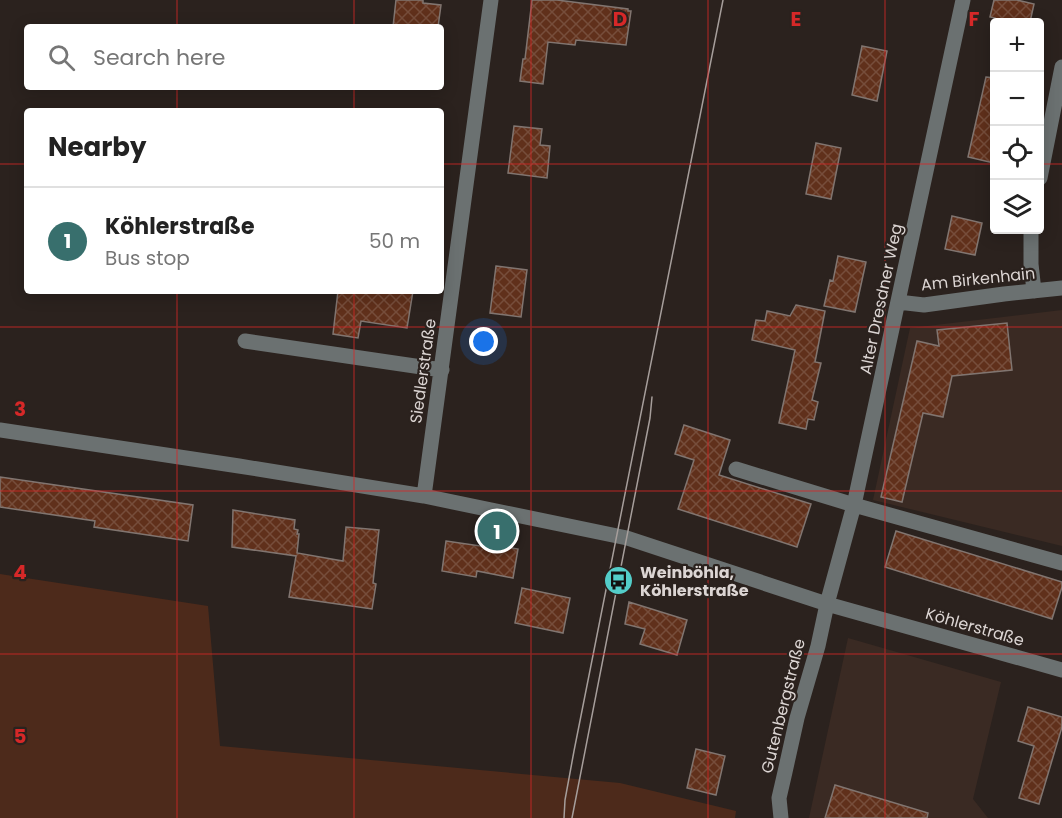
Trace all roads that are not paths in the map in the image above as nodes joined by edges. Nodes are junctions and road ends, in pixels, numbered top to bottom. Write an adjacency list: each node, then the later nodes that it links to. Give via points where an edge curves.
1 (491, 0): 10 (street, Siedlerstraße)
2 (963, 0): 8 (street, Alter Dresdner Weg)
3 (1062, 68): 4 (street)
4 (1044, 158)
5 (1031, 234): 7 (street)
6 (1062, 288): 7 (street, Am Birkenhain)
7 (1034, 291): 8 (street, Am Birkenhain, via 924,305)
8 (898, 302): 14 (street, Alter Dresdner Weg)
9 (245, 341): 10 (street)
10 (442, 370): 13 (street, Siedlerstraße)
11 (0, 430): 13 (street, Köhlerstraße)
12 (736, 469): 14 (street)
13 (424, 496): 16 (street, Köhlerstraße, via 627,538)
14 (854, 505): 15 (street); 16 (street, Alter Dresdner Weg)
15 (1062, 563)
16 (827, 604): 17 (street, Köhlerstraße); 18 (street, Gutenbergstraße, via 784,772 779,798)
17 (1061, 666)
18 (781, 818)

